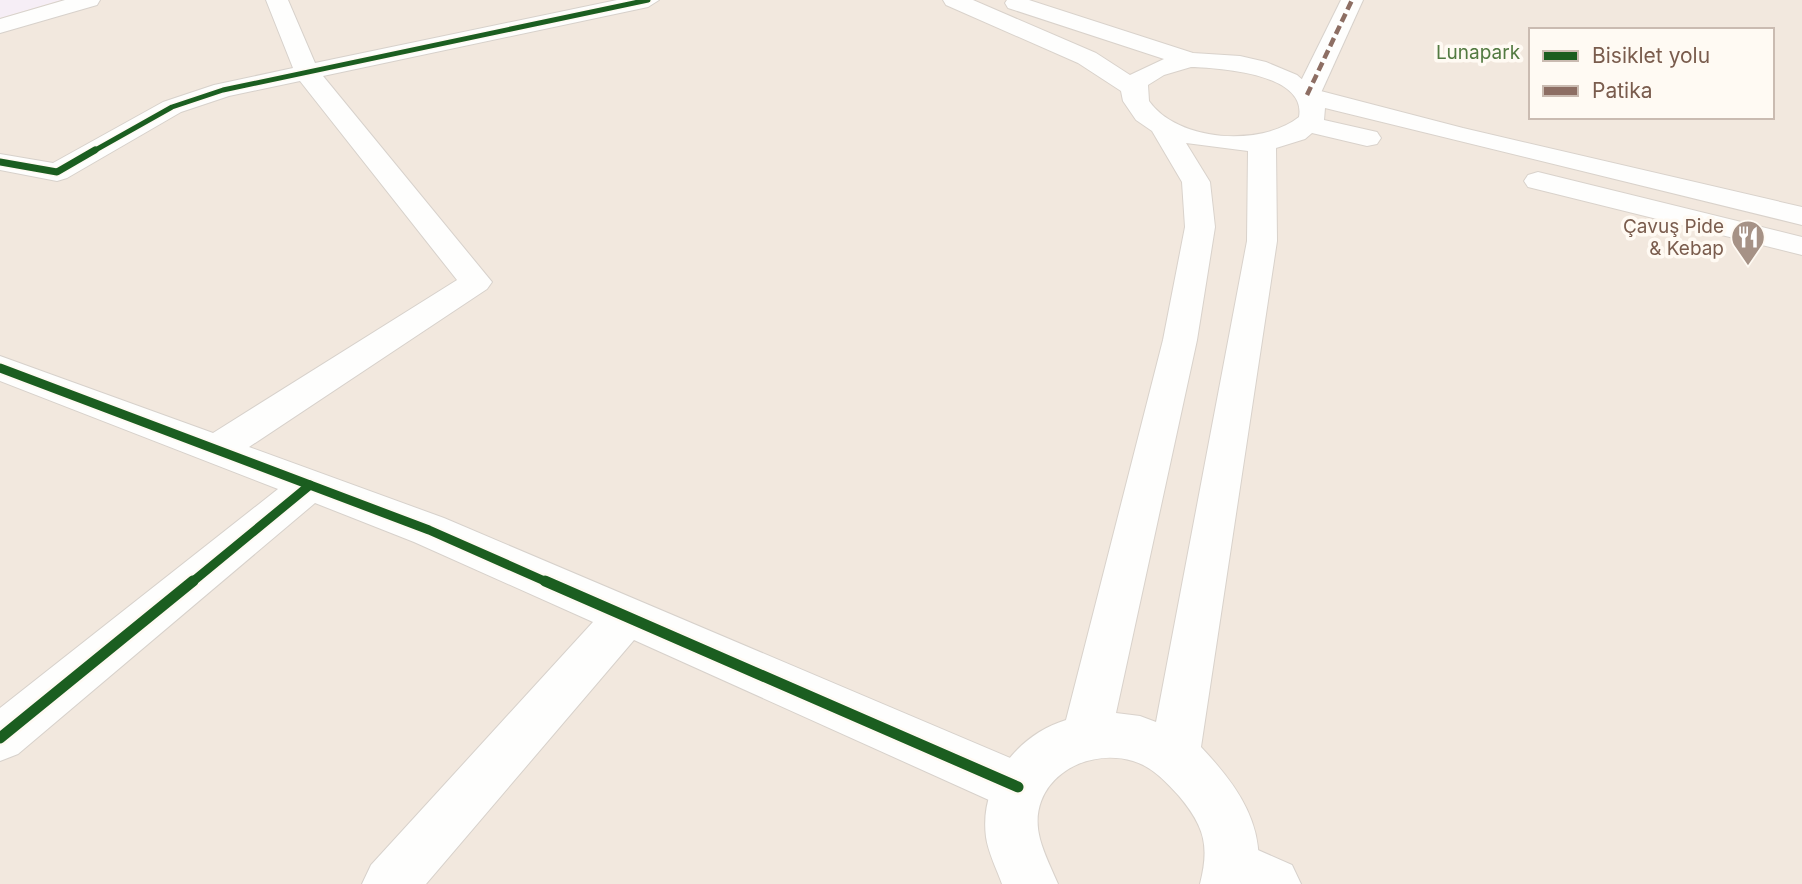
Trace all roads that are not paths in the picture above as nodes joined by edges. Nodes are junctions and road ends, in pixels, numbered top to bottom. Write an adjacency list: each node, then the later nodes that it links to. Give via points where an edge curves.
1 (89, 0): 7 (street)
2 (277, 0): 9 (street)
3 (648, 0): 9 (street)
4 (954, 0): 10 (street, via 1087,58)
5 (1006, 0): 8 (street)
6 (1352, 0): 11 (street)
7 (0, 26)
8 (1191, 60): 10 (street, via 1155,68); 11 (street, via 1249,65 1276,74)
9 (307, 74): 14 (street, via 223,90 172,107 57,172); 17 (street, via 476,282)
10 (1134, 88): 12 (street, via 1134,97 1145,114)
11 (1307, 110): 13 (street, via 1293,135); 15 (street)
12 (1163, 126): 13 (street, via 1220,142); 20 (street, via 1196,182 1200,227 1180,340)
13 (1262, 142): 22 (street, via 1262,241)
14 (0, 162)
15 (1801, 240)
16 (0, 368): 17 (street)
17 (216, 450): 18 (street)
18 (310, 485): 19 (street, via 429,530); 21 (street)
19 (626, 616): 23 (street); 25 (street)
20 (1087, 734): 22 (street, via 1114,732); 23 (street, via 1039,757)
21 (0, 738)
22 (1175, 754): 24 (street, via 1203,780 1222,810)
23 (1018, 787): 26 (street, via 1011,825 1016,861)
24 (1245, 878)
25 (390, 884)
26 (1030, 884)

